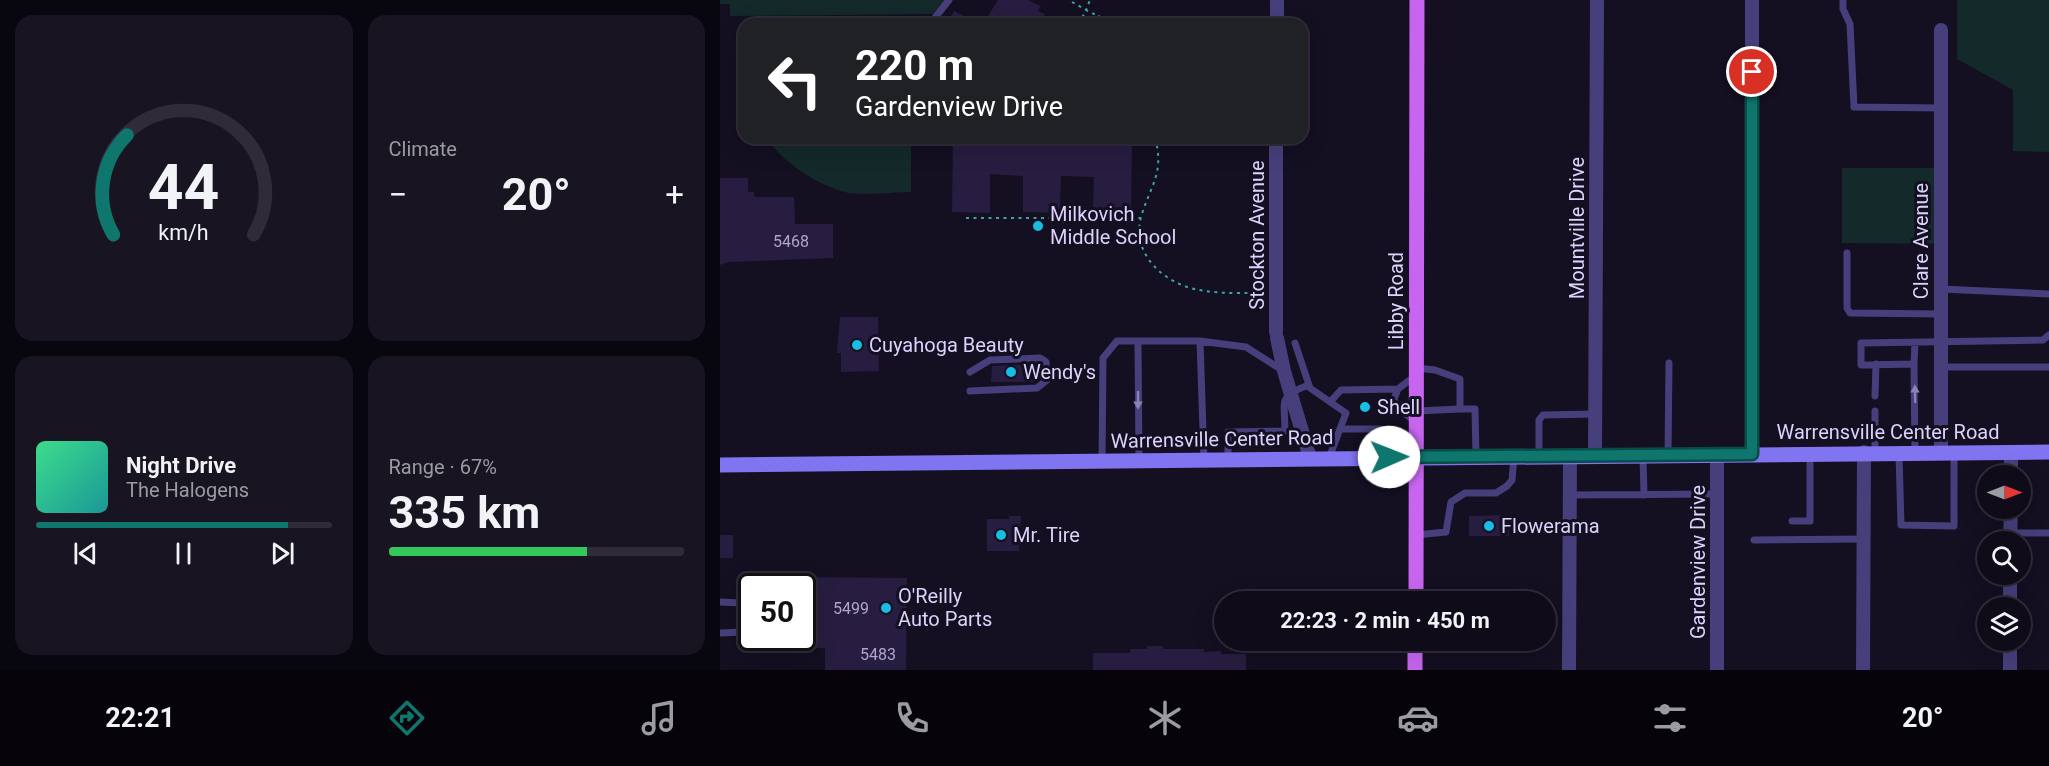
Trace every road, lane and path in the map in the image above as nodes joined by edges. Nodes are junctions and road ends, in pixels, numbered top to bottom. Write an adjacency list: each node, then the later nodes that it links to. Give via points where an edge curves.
1 (949, 0): 11 (lane)
2 (1090, 0): 9 (path)
3 (1276, 0): 14 (street)
4 (1418, 0): 38 (main road, Libby Road)
5 (1597, 0): 48 (street, Mountville Drive)
6 (1752, 0): 59 (street)
7 (1843, 0): 16 (lane, via 1850,24 1854,107)
8 (1072, 2): 9 (path)
9 (1086, 10): 10 (path); 12 (path)
10 (1098, 16): 13 (path)
11 (935, 18)
12 (1082, 18)
13 (1102, 18)
14 (1276, 18)
15 (1941, 30): 16 (street, Clare Avenue)
16 (1941, 108): 22 (street, Clare Avenue)
17 (1157, 144): 20 (path, via 1157,180)
18 (1276, 144): 37 (street, Stockton Avenue, via 1277,335)
19 (966, 218): 20 (path)
20 (1141, 218): 23 (path, via 1141,245 1149,262 1167,278 1198,290)
21 (1847, 253): 25 (lane, via 1850,313)
22 (1941, 289): 24 (lane); 25 (street, Clare Avenue)
23 (1264, 293)
24 (2049, 294)
25 (1941, 314): 31 (street, Clare Avenue)
26 (2049, 335): 31 (lane, via 2043,340)
27 (1138, 341): 28 (lane); 73 (lane, via 1117,341 1103,358); 74 (lane, one-way to 74)
28 (1200, 341): 37 (lane, via 1246,347); 71 (lane)
29 (1295, 343): 40 (lane)
30 (1915, 343): 31 (lane); 33 (lane, via 1861,344 1861,365); 34 (lane)
31 (1941, 343): 35 (street, Clare Avenue)
32 (1668, 363): 60 (lane)
33 (1876, 364): 34 (lane); 44 (lane)
34 (1914, 364): 53 (lane, one-way to 34)
35 (1941, 367): 36 (lane); 56 (street, Clare Avenue)
36 (2049, 367)
37 (1284, 371): 43 (street, Stockton Avenue)
38 (1417, 371): 41 (lane); 46 (lane, via 1435,370 1460,379); 49 (main road, Libby Road)
39 (970, 372): 42 (lane, via 990,360 1040,358 1046,363 1047,380 1037,388)
40 (1309, 385): 43 (lane); 45 (lane)
41 (1398, 389): 45 (lane, via 1341,390); 49 (lane, via 1395,405)
42 (970, 391)
43 (1289, 392): 69 (street, Stockton Avenue); 72 (lane, via 1285,398 1285,431 1228,432)
44 (1875, 396)
45 (1330, 402): 50 (lane, via 1345,411)
46 (1460, 409): 49 (lane); 64 (lane, via 1475,409)
47 (1875, 411): 51 (lane)
48 (1596, 414): 66 (lane, via 1543,415 1539,420); 68 (street, Mountville Drive)
49 (1416, 417): 63 (main road, Libby Road)
50 (1341, 429): 62 (lane, via 1380,429); 70 (lane)
51 (1870, 452): 52 (main road, Warrensville Center Road); 55 (main road, Warrensville Center Road); 84 (street)
52 (1899, 452): 53 (main road, Warrensville Center Road); 56 (lane, via 1900,525 1911,526 1954,526)
53 (1916, 452): 56 (main road, Warrensville Center Road)
54 (2049, 452): 57 (main road, Warrensville Center Road)
55 (1810, 453): 59 (main road, Warrensville Center Road); 80 (lane, via 1810,521)
56 (1947, 453): 57 (main road, Warrensville Center Road)
57 (2011, 453): 76 (street)
58 (1717, 454): 59 (main road, Warrensville Center Road); 60 (main road, Warrensville Center Road); 77 (street, Gardenview Drive)
59 (1752, 454)
60 (1668, 455): 61 (main road, Warrensville Center Road)
61 (1643, 456): 68 (main road, Warrensville Center Road); 79 (lane)
62 (1389, 457): 63 (main road, Warrensville Center Road); 70 (main road, Warrensville Center Road)
63 (1416, 457): 64 (main road, Warrensville Center Road); 82 (main road, Libby Road)
64 (1476, 457): 65 (main road, Warrensville Center Road)
65 (1514, 457): 66 (main road, Warrensville Center Road); 82 (lane, via 1512,480 1507,486 1496,493 1465,493 1451,502 1446,532)
66 (1539, 457): 67 (main road, Warrensville Center Road)
67 (1570, 457): 68 (main road, Warrensville Center Road); 78 (street)
68 (1595, 457)
69 (1310, 458): 70 (main road, Warrensville Center Road); 72 (main road, Warrensville Center Road)
70 (1329, 458)
71 (1204, 460): 72 (main road, Warrensville Center Road); 74 (main road, Warrensville Center Road)
72 (1228, 460)
73 (1102, 461): 74 (main road, Warrensville Center Road); 75 (main road, Warrensville Center Road)
74 (1139, 461)
75 (720, 465)
76 (2011, 465)
77 (1717, 494): 79 (lane); 93 (street, Gardenview Drive)
78 (1570, 495): 79 (lane); 92 (street)
79 (1644, 495)
80 (1792, 521)
81 (2049, 533): 83 (lane)
82 (1416, 535): 86 (main road, Libby Road)
83 (2031, 535)
84 (1863, 539): 85 (lane); 94 (street)
85 (1754, 540)
86 (1416, 591)
87 (720, 602): 88 (lane, via 741,603 749,611 748,626 743,632)
88 (720, 633)
89 (1415, 651): 91 (main road)
90 (2010, 651): 95 (street)
91 (1415, 670)
92 (1569, 670)
93 (1717, 670)
94 (1863, 670)
95 (2010, 670)

